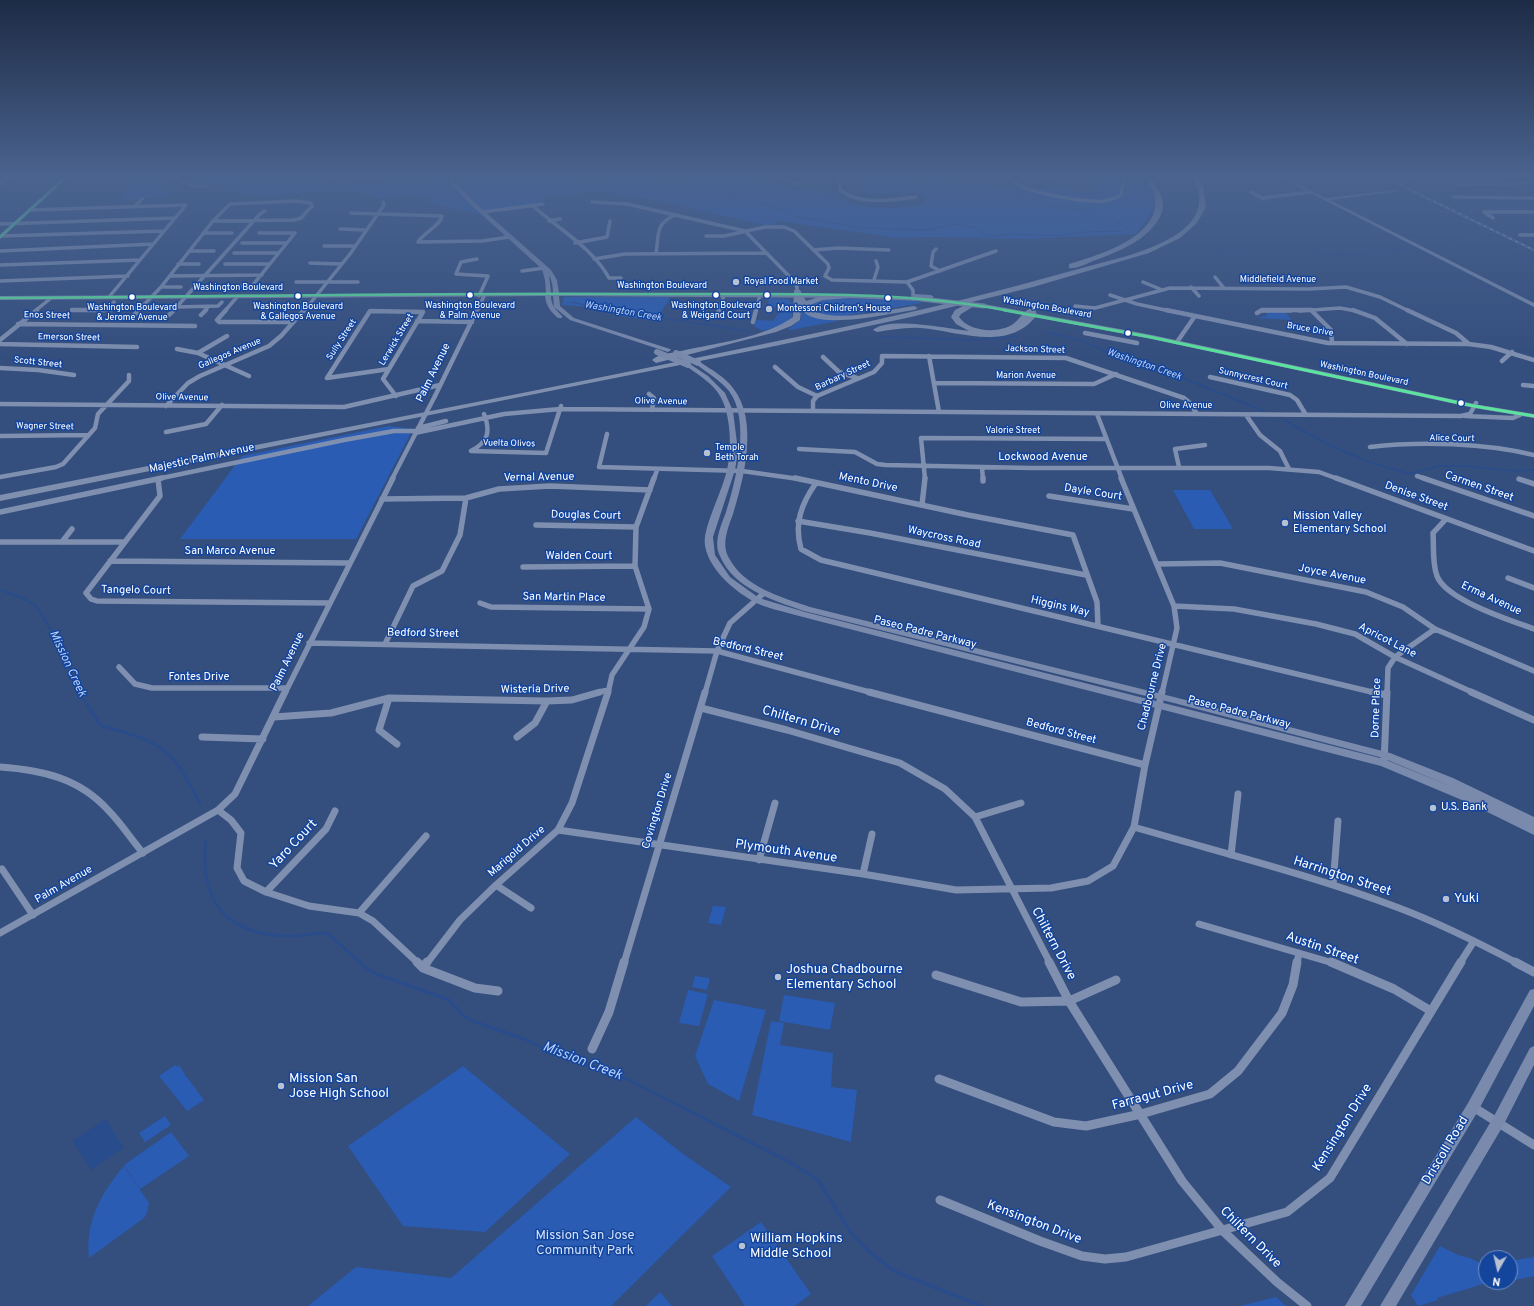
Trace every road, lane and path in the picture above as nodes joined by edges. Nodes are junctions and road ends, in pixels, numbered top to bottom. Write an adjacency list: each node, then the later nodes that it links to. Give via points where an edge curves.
1 (157, 239): 20 (street)
2 (198, 239): 29 (street)
3 (238, 239): 52 (street)
4 (290, 239): 18 (street)
5 (359, 239): 23 (street, Gallegos Avenue)
6 (420, 239): 7 (street, via 418,242)
7 (496, 239)
8 (512, 239): 48 (main road, Paseo Padre Parkway)
9 (570, 239): 19 (street)
10 (594, 239): 19 (street)
11 (658, 239): 35 (street)
12 (753, 239): 34 (street)
13 (802, 239): 26 (street)
14 (1136, 239): 99 (highway, via 1107,254 1075,265)
15 (1175, 239): 49 (highway, via 1147,252)
16 (1404, 239): 24 (main road)
17 (1406, 239): 24 (main road)
18 (286, 243): 21 (street); 33 (street)
19 (575, 243): 38 (street)
20 (153, 244): 28 (street); 39 (street)
21 (242, 244)
22 (324, 246): 23 (street)
23 (354, 246): 46 (street, Gallegos Avenue)
24 (1421, 247): 36 (main road)
25 (936, 249): 51 (street, via 933,252 931,266)
26 (814, 250): 27 (street); 58 (street, via 828,264 825,276 827,278)
27 (889, 250)
28 (0, 251)
29 (189, 251): 30 (street); 41 (street)
30 (214, 251)
31 (996, 251): 51 (street)
32 (234, 253): 33 (street)
33 (278, 253): 44 (street)
34 (768, 253): 35 (street); 73 (street, via 795,283)
35 (656, 254): 38 (street, via 620,254)
36 (1442, 258): 89 (main road); 93 (main road)
37 (477, 259): 77 (street, Palm Avenue, via 461,262 456,274 488,276)
38 (594, 259): 56 (street, via 608,272 609,278)
39 (140, 260): 47 (street); 54 (street)
40 (876, 261): 58 (street, via 878,267)
41 (178, 264): 42 (street); 55 (street)
42 (199, 264)
43 (225, 264): 44 (street)
44 (269, 264): 53 (street)
45 (310, 264): 46 (street)
46 (342, 264): 61 (street, Gallegos Avenue)
47 (0, 265)
48 (544, 268): 50 (street); 71 (main road, Paseo Padre Parkway, via 548,281); 72 (main road, Paseo Padre Parkway, via 554,277)
49 (1090, 269): 106 (highway, via 967,306 955,317 965,327 994,332 1015,326); 128 (highway, via 943,307)
50 (522, 271)
51 (940, 271): 63 (street)
52 (206, 275): 53 (street); 55 (street); 81 (street)
53 (262, 275): 67 (street, via 252,286)
54 (128, 276): 59 (street); 87 (street)
55 (170, 276): 65 (street)
56 (620, 278)
57 (1215, 278): 69 (street)
58 (874, 280): 63 (street)
59 (0, 281)
60 (296, 282): 61 (street)
61 (328, 282): 62 (street); 83 (street, Gallegos Avenue)
62 (358, 282)
63 (907, 282): 84 (street, via 913,290)
64 (1143, 282): 70 (street)
65 (161, 287): 66 (street); 80 (street)
66 (181, 287)
67 (204, 287)
68 (1191, 287): 69 (street, Middlefield Avenue); 70 (street, Middlefield Avenue); 79 (street)
69 (1223, 287): 130 (street, Middlefield Avenue, via 1308,289 1335,286 1356,289 1380,297 1456,333)
70 (1160, 289): 88 (street, Middlefield Avenue)
71 (547, 294): 72 (main road, Washington Boulevard); 77 (main road, Washington Boulevard); 135 (main road, Paseo Padre Parkway, via 550,308 565,322)
72 (556, 294): 73 (main road, Washington Boulevard); 74 (main road, Washington Boulevard); 167 (main road, Paseo Padre Parkway, bridge, via 557,307 572,319 668,350 698,363 717,376 734,394)
73 (798, 294): 75 (main road, Washington Boulevard); 78 (main road, Washington Boulevard); 84 (main road, Washington Boulevard); 102 (highway); 135 (highway, via 797,318 789,325 752,337)
74 (724, 295): 75 (main road, Washington Boulevard); 105 (street)
75 (760, 295): 116 (street)
76 (1110, 295): 88 (street, Bruce Drive)
77 (482, 296): 83 (main road, Washington Boulevard); 115 (street, Palm Avenue)
78 (847, 296): 84 (main road, Washington Boulevard); 102 (highway, via 816,299 806,304)
79 (1199, 296)
80 (151, 297): 81 (main road, Washington Boulevard); 87 (main road, Washington Boulevard); 97 (street)
81 (186, 297): 82 (main road, Washington Boulevard); 95 (street)
82 (237, 297): 83 (main road, Washington Boulevard); 113 (street, via 217,320 219,322)
83 (316, 297): 98 (street, Gallegos Avenue)
84 (913, 297): 92 (main road, Washington Boulevard, bridge); 92 (main road, Washington Boulevard, bridge)
85 (51, 298): 86 (main road, Washington Boulevard); 87 (main road, Washington Boulevard); 117 (street)
86 (2, 299)
87 (111, 300): 100 (street, via 108,308)
88 (1121, 300): 94 (street, Middlefield Avenue, via 1095,308); 112 (street, Bruce Drive)
89 (1534, 301)
90 (222, 302): 96 (street, via 218,306)
91 (266, 302): 98 (street, via 261,307)
92 (986, 305): 106 (main road, Washington Boulevard)
93 (1534, 305)
94 (1075, 306)
95 (177, 307): 96 (street); 110 (street)
96 (208, 307): 111 (street)
97 (141, 308): 100 (street); 109 (street)
98 (306, 308): 113 (street, Gallegos Avenue)
99 (915, 308): 102 (highway, via 834,318 819,317); 135 (highway)
100 (113, 309): 101 (street); 108 (street)
101 (72, 310)
102 (805, 310)
103 (1311, 310): 107 (street, via 1262,310); 126 (street, via 1331,330); 129 (street, via 1337,306 1358,310 1398,334)
104 (423, 312): 114 (street, Lerwick Street); 144 (street, Sully Street, via 370,311 327,378)
105 (718, 313)
106 (1030, 313): 119 (main road, Washington Boulevard); 124 (main road, Washington Boulevard); 128 (highway, via 1020,328 1003,334 909,326)
107 (1256, 313)
108 (107, 315)
109 (134, 315)
110 (169, 315)
111 (201, 315)
112 (1195, 316): 124 (street); 126 (street, Bruce Drive)
113 (293, 322): 141 (street, Gallegos Avenue, via 269,346)
114 (417, 322): 115 (street); 144 (street, Lerwick Street)
115 (472, 322): 152 (street, Palm Avenue)
116 (753, 322)
117 (18, 324): 118 (street, Enos Street); 123 (street)
118 (195, 326)
119 (1116, 330): 122 (street); 124 (main road, Washington Boulevard)
120 (1085, 333): 122 (street)
121 (227, 336): 134 (street)
122 (1111, 338): 125 (street)
123 (0, 340)
124 (1178, 341): 163 (main road, Washington Boulevard)
125 (1137, 343)
126 (1332, 343): 129 (street, Bruce Drive)
127 (0, 344): 131 (street, Emerson Street)
128 (775, 344): 208 (highway)
129 (1407, 344): 130 (street, Bruce Drive)
130 (1469, 344): 133 (street, Bruce Drive)
131 (137, 347)
132 (177, 349): 134 (street)
133 (1512, 352): 139 (street, Bruce Drive); 140 (street)
134 (198, 353): 141 (street)
135 (657, 356): 166 (main road, Paseo Padre Parkway, bridge, via 688,365 723,394); 204 (highway)
136 (882, 356): 137 (street, Jackson Street); 150 (street, Barbary Street, via 882,363 874,372)
137 (929, 356): 145 (street, Jackson Street, via 1066,358); 151 (street)
138 (823, 357): 150 (street, via 839,372)
139 (1534, 360)
140 (1502, 361)
141 (226, 364): 148 (street); 161 (street, Gallegos Avenue, via 188,383)
142 (775, 367): 157 (street, via 798,387)
143 (0, 368): 146 (street, Scott Street)
144 (389, 369): 156 (street, Lerwick Street, via 383,379)
145 (1116, 374): 151 (street, Marion Avenue, via 1094,384); 173 (street, Jackson Street, via 1184,398)
146 (74, 375)
147 (129, 375): 160 (street, via 129,381)
148 (249, 376)
149 (1210, 377): 175 (street, Sunnycrest Court, via 1290,395 1297,400)
150 (857, 378): 157 (street, Barbary Street)
151 (934, 383): 169 (street)
152 (440, 385): 156 (street, Olive Avenue); 179 (street, Palm Avenue, bridge)
153 (1523, 385): 154 (street)
154 (1534, 386)
155 (649, 394): 165 (street, via 654,398)
156 (396, 396): 162 (street, Olive Avenue, via 344,408)
157 (817, 396): 168 (street, Barbary Street, via 813,401)
158 (0, 401): 160 (street, Olive Avenue)
159 (0, 404): 160 (street, Olive Avenue)
160 (106, 404): 161 (street, Olive Avenue); 183 (street, via 98,414 95,428)
161 (168, 404): 162 (street, Olive Avenue)
162 (223, 405): 180 (street, via 206,424)
163 (1475, 405): 170 (main road, Washington Boulevard); 176 (main road, Washington Boulevard); 177 (street, via 1470,414)
164 (560, 407): 165 (street, Olive Avenue); 171 (street, Olive Avenue); 171 (street, Vuelta Olivos, via 546,453 471,451 483,445 488,433)
165 (652, 408): 166 (street, Olive Avenue)
166 (729, 409): 167 (street, Olive Avenue); 195 (main road, Paseo Padre Parkway, via 734,451)
167 (741, 409): 168 (street, Olive Avenue); 196 (main road, Paseo Padre Parkway, via 744,451)
168 (813, 409): 169 (street, Olive Avenue)
169 (940, 412): 172 (street, Olive Avenue)
170 (1534, 412)
171 (484, 414): 179 (street, Olive Avenue)
172 (1097, 414): 173 (street, Olive Avenue); 184 (street, Chadbourne Drive)
173 (1197, 414): 174 (street, Olive Avenue)
174 (1246, 415): 175 (street, Olive Avenue); 193 (street, via 1260,435 1280,451)
175 (1306, 415): 177 (street, Olive Avenue)
176 (1520, 415): 177 (street, Olive Avenue, via 1512,418); 178 (main road, Washington Boulevard)
177 (1461, 416)
178 (1534, 416)
179 (416, 431): 199 (street, Majestic Palm Avenue, via 394,431 344,440); 209 (street, Palm Avenue)
180 (166, 432)
181 (608, 434): 194 (street, Mento Drive, via 599,467)
182 (1, 435): 183 (street, Wagner Street)
183 (88, 435): 198 (street, via 63,464)
184 (1105, 439): 189 (street, Valorie Street, via 921,438); 192 (street, Chadbourne Drive)
185 (1205, 445): 190 (street, via 1175,449)
186 (1370, 447): 188 (street, Alice Court, via 1487,447)
187 (800, 449): 189 (street, Lockwood Avenue, via 855,452 877,464)
188 (1534, 455)
189 (922, 466): 191 (street, Lockwood Avenue); 210 (street, via 925,476)
190 (1179, 467): 192 (street, Lockwood Avenue); 193 (street, Lockwood Avenue)
191 (982, 468): 192 (street, Lockwood Avenue); 201 (street)
192 (1118, 468): 211 (street, Chadbourne Drive)
193 (1289, 469): 214 (street, Denise Street, via 1318,472)
194 (657, 470): 195 (street, Mento Drive); 205 (street)
195 (731, 470): 196 (street, Mento Drive); 232 (main road, Paseo Padre Parkway, via 709,537 711,555 727,579)
196 (742, 471): 202 (street, Mento Drive, via 780,475); 231 (main road, Paseo Padre Parkway, via 721,537 724,556 738,576)
197 (1417, 476): 213 (street, Carmen Street)
198 (0, 477)
199 (158, 479): 212 (street, Majestic Palm Avenue); 221 (street, Tangelo Court, via 160,496)
200 (1520, 479): 203 (street)
201 (983, 481)
202 (816, 483): 210 (street, Mento Drive); 215 (street, Higgins Way, via 805,499)
203 (1534, 484)
204 (0, 490)
205 (650, 490): 207 (street, Vernal Avenue, via 550,486 499,489); 217 (street)
206 (1050, 496): 211 (street, Dayle Court)
207 (466, 498): 209 (street, Vernal Avenue); 241 (street, via 460,535 442,570 413,586)
208 (0, 499)
209 (382, 499): 224 (street, Palm Avenue)
210 (922, 505): 228 (street, Mento Drive, via 1073,535)
211 (1134, 509): 225 (street, Chadbourne Drive)
212 (0, 512)
213 (1534, 516)
214 (1446, 519): 222 (street, Denise Street); 239 (street, Erma Avenue, via 1433,534 1437,577 1446,588 1462,599)
215 (798, 521): 228 (street, Waycross Road, via 856,529 1024,566); 237 (street, Higgins Way, via 797,538 801,550 821,560)
216 (536, 525): 217 (street, Douglas Court)
217 (636, 527): 226 (street)
218 (72, 529): 220 (street)
219 (0, 542): 220 (street)
220 (62, 542): 221 (street)
221 (125, 542): 223 (street, Tangelo Court)
222 (1534, 551)
223 (110, 561): 224 (street, San Marco Avenue); 233 (street, Tangelo Court, via 86,593 91,599)
224 (350, 563): 233 (street, Palm Avenue)
225 (1158, 564): 235 (street, Chadbourne Drive); 238 (street, Joyce Avenue, via 1220,563 1366,592 1403,607)
226 (635, 566): 227 (street, Walden Court); 236 (street)
227 (523, 567)
228 (1086, 575): 237 (street, via 1097,602)
229 (1508, 578): 230 (street)
230 (1534, 588)
231 (764, 593): 232 (street, Covington Drive); 253 (main road, Paseo Padre Parkway, via 807,609)
232 (756, 600): 244 (street, Covington Drive, via 730,623); 253 (main road, Paseo Padre Parkway, via 802,614)
233 (329, 603): 240 (street, Palm Avenue)
234 (480, 603): 236 (street, San Martin Place, via 491,607)
235 (1174, 606): 242 (street, Chadbourne Drive, via 1177,628); 245 (street, Apricot Lane, via 1234,609 1316,624 1355,634)
236 (649, 608): 243 (street, via 644,627)
237 (1098, 626): 242 (street, Higgins Way)
238 (1435, 629): 245 (street); 247 (street, Joyce Avenue)
239 (1534, 629)
240 (309, 643): 241 (street, Bedford Street); 248 (street, Palm Avenue)
241 (385, 644): 243 (street, Bedford Street)
242 (1174, 645): 250 (street, Higgins Way); 253 (street, Chadbourne Drive)
243 (631, 648): 244 (street, Bedford Street); 249 (street, via 612,675)
244 (717, 651): 254 (street, Covington Drive); 262 (street, Bedford Street)
245 (1394, 657): 250 (street, Dorne Place, via 1388,668); 256 (street, Apricot Lane)
246 (119, 667): 248 (street, Fontes Drive, via 135,684 152,688)
247 (1534, 671)
248 (287, 688): 255 (street, Palm Avenue)
249 (609, 689): 252 (street, Wisteria Drive, via 572,700); 273 (street, Marigold Drive, via 572,803)
250 (1386, 695): 261 (street, Dorne Place)
251 (389, 698): 252 (street, Wisteria Drive); 255 (street, Wisteria Drive, via 331,713); 260 (street, via 379,730)
252 (548, 701): 258 (street, via 535,723)
253 (1160, 701): 261 (main road, Paseo Padre Parkway); 262 (street, Chadbourne Drive)
254 (701, 708): 269 (street, Chiltern Drive, via 900,763 945,789); 277 (street, Covington Drive)
255 (274, 717): 259 (street, Palm Avenue)
256 (1534, 720)
257 (202, 737): 259 (street)
258 (517, 737)
259 (262, 739): 267 (street, Palm Avenue, via 235,794)
260 (397, 744)
261 (1385, 759): 271 (main road, Paseo Padre Parkway, via 1449,781); 274 (main road, Paseo Padre Parkway)
262 (1145, 765): 272 (street, Chadbourne Drive)
263 (0, 767): 278 (street, via 31,768 70,780 98,799)
264 (1238, 794): 279 (street)
265 (775, 803): 280 (street)
266 (1021, 803): 269 (street)
267 (218, 810): 278 (street, Palm Avenue); 286 (street, via 231,820 241,833 237,868 244,881)
268 (335, 811): 286 (street, Yaro Court, via 326,829)
269 (975, 817): 285 (street, Chiltern Drive)
270 (1338, 821): 284 (street)
271 (1534, 822)
272 (1134, 827): 279 (street, Harrington Street); 285 (street, Chadbourne Drive, via 1113,866 1088,881 1051,888)
273 (558, 830): 277 (street, Plymouth Avenue); 283 (street, Marigold Drive)
274 (1534, 831)
275 (872, 834): 282 (street)
276 (426, 836): 288 (street)
277 (658, 846): 280 (street, Plymouth Avenue); 302 (street, Covington Drive, via 609,1012)
278 (143, 853): 289 (street, Palm Avenue)
279 (1231, 856): 284 (street, Harrington Street)
280 (759, 860): 282 (street, Plymouth Avenue)
281 (2, 869): 289 (street)
282 (862, 874): 285 (street, Plymouth Avenue, via 956,890)
283 (496, 885): 287 (street); 294 (street, Marigold Drive, via 460,920)
284 (1333, 885): 292 (street, Harrington Street, via 1400,908)
285 (1011, 889): 300 (street, Chiltern Drive)
286 (266, 892): 288 (street, via 309,906)
287 (531, 908)
288 (359, 913): 294 (street, via 373,921)
289 (33, 915): 291 (street, Palm Avenue)
290 (1199, 924): 293 (street, Austin Street)
291 (0, 933)
292 (1474, 941): 295 (street, Harrington Street); 301 (street, Kensington Drive)
293 (1299, 953): 301 (street, Austin Street, via 1350,970 1393,989); 306 (street, Farragut Drive, via 1294,985 1282,1013 1238,1071 1210,1094)
294 (423, 968): 298 (street, via 475,988)
295 (1534, 972)
296 (936, 975): 300 (street, via 1021,1002)
297 (1116, 980): 300 (street)
298 (498, 991)
299 (1534, 994): 305 (main road, Driscoll Road)
300 (1069, 1001): 306 (street, Chiltern Drive)
301 (1430, 1011): 310 (street, Kensington Drive, via 1330,1178 1286,1212)
302 (592, 1049)
303 (1534, 1052): 307 (main road)
304 (940, 1079): 306 (street, Farragut Drive, via 1054,1122 1086,1126)
305 (1473, 1107): 307 (street); 312 (main road, Driscoll Road)
306 (1141, 1114): 310 (street, Chiltern Drive, via 1182,1181)
307 (1498, 1122): 308 (street); 313 (main road)
308 (1534, 1145)
309 (940, 1200): 310 (street, Kensington Drive, via 1040,1242 1082,1256 1105,1259 1126,1257)
310 (1223, 1231): 311 (street, Chiltern Drive, via 1277,1282)
311 (1307, 1306)
312 (1353, 1306)
313 (1388, 1306)

